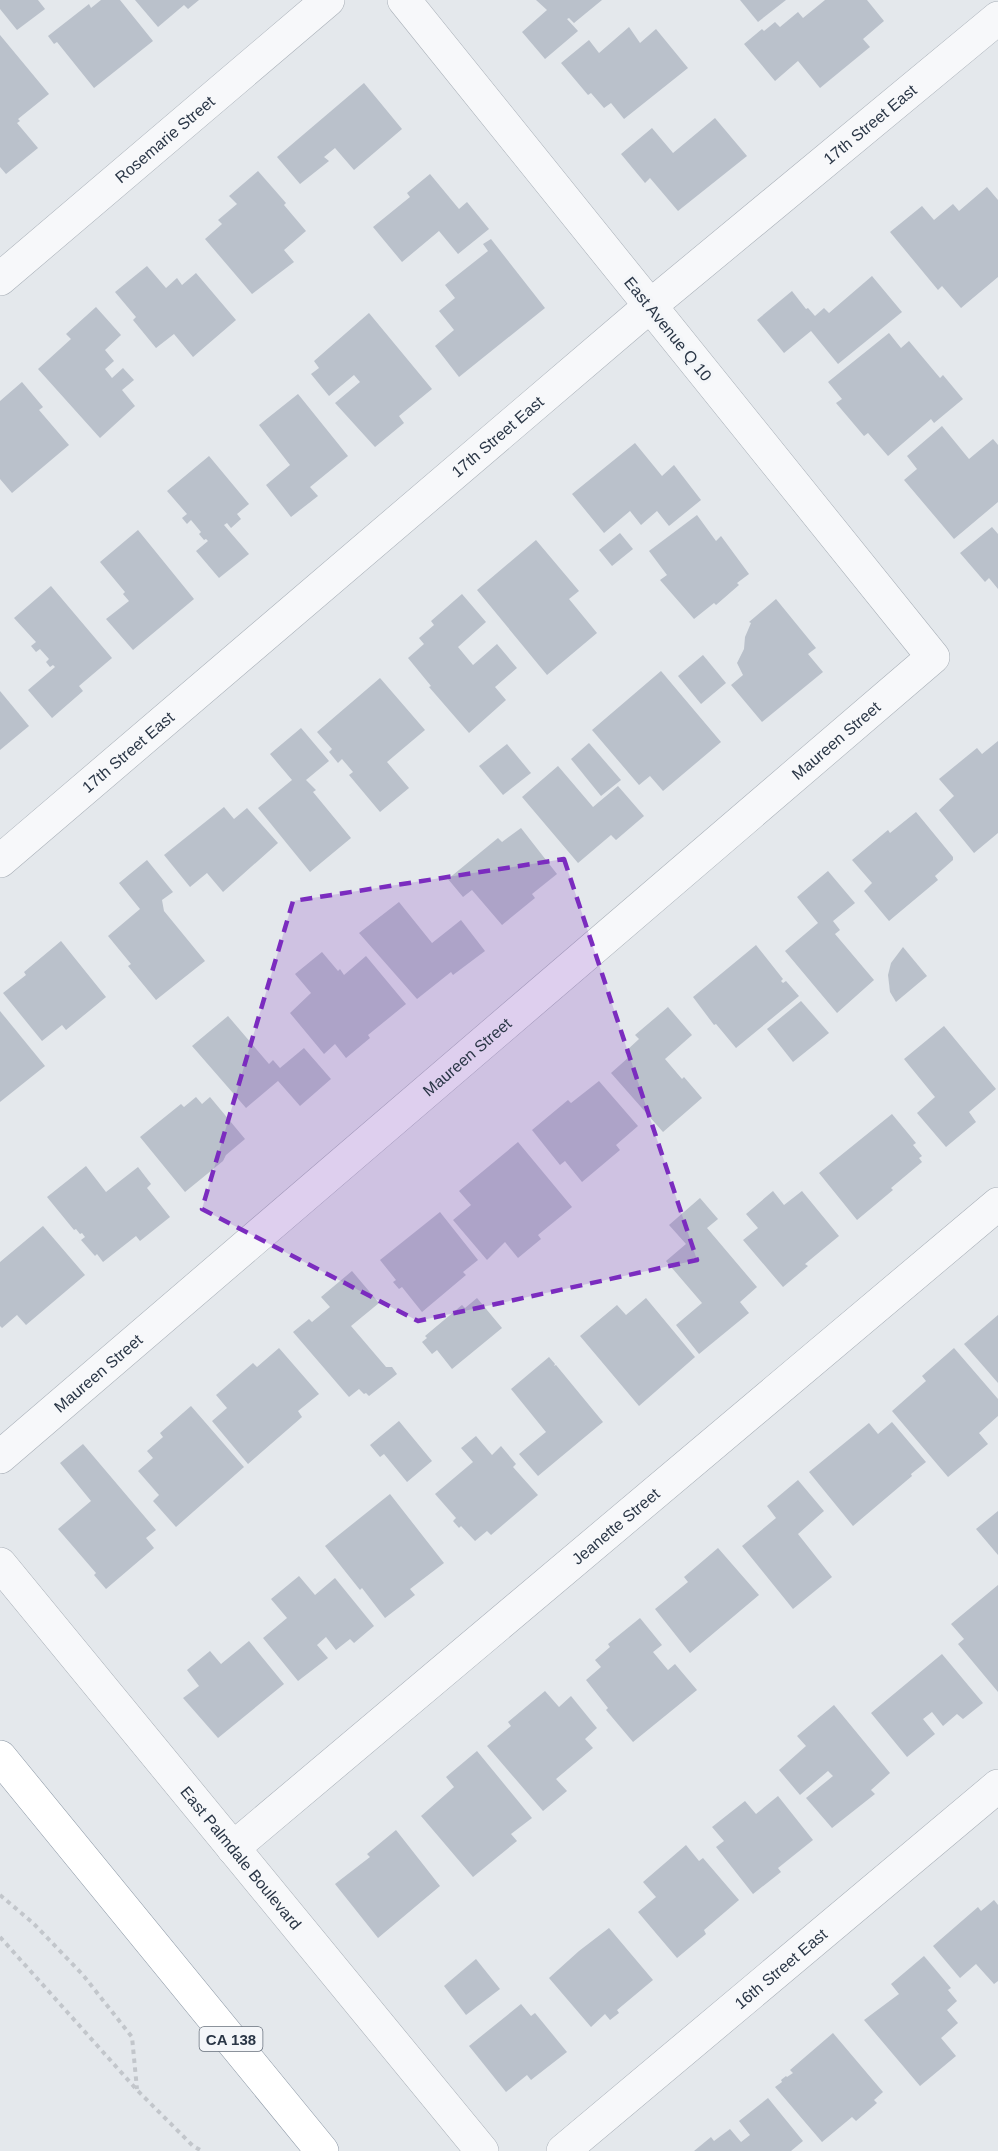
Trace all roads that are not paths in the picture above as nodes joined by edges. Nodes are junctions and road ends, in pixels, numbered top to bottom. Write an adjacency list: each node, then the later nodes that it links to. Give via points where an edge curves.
1 (328, 0): 6 (street, Rosemarie Street)
2 (404, 0): 7 (street, East Avenue Q 10)
3 (988, 0): 4 (street)
4 (998, 12)
5 (998, 18): 7 (street, 17th Street East)
6 (0, 279)
7 (650, 306): 8 (street, East Avenue Q 10); 9 (street, 17th Street East)
8 (933, 657): 11 (street, Maureen Street)
9 (0, 861)
10 (998, 1204): 15 (street, Jeanette Street)
11 (0, 1457)
12 (0, 1564): 15 (street, East Palmdale Boulevard)
13 (0, 1757): 16 (highway, CA 138)
14 (998, 1785): 18 (street, 16th Street East)
15 (233, 1848): 17 (street, East Palmdale Boulevard)
16 (322, 2151)
17 (482, 2151)
18 (563, 2151)

